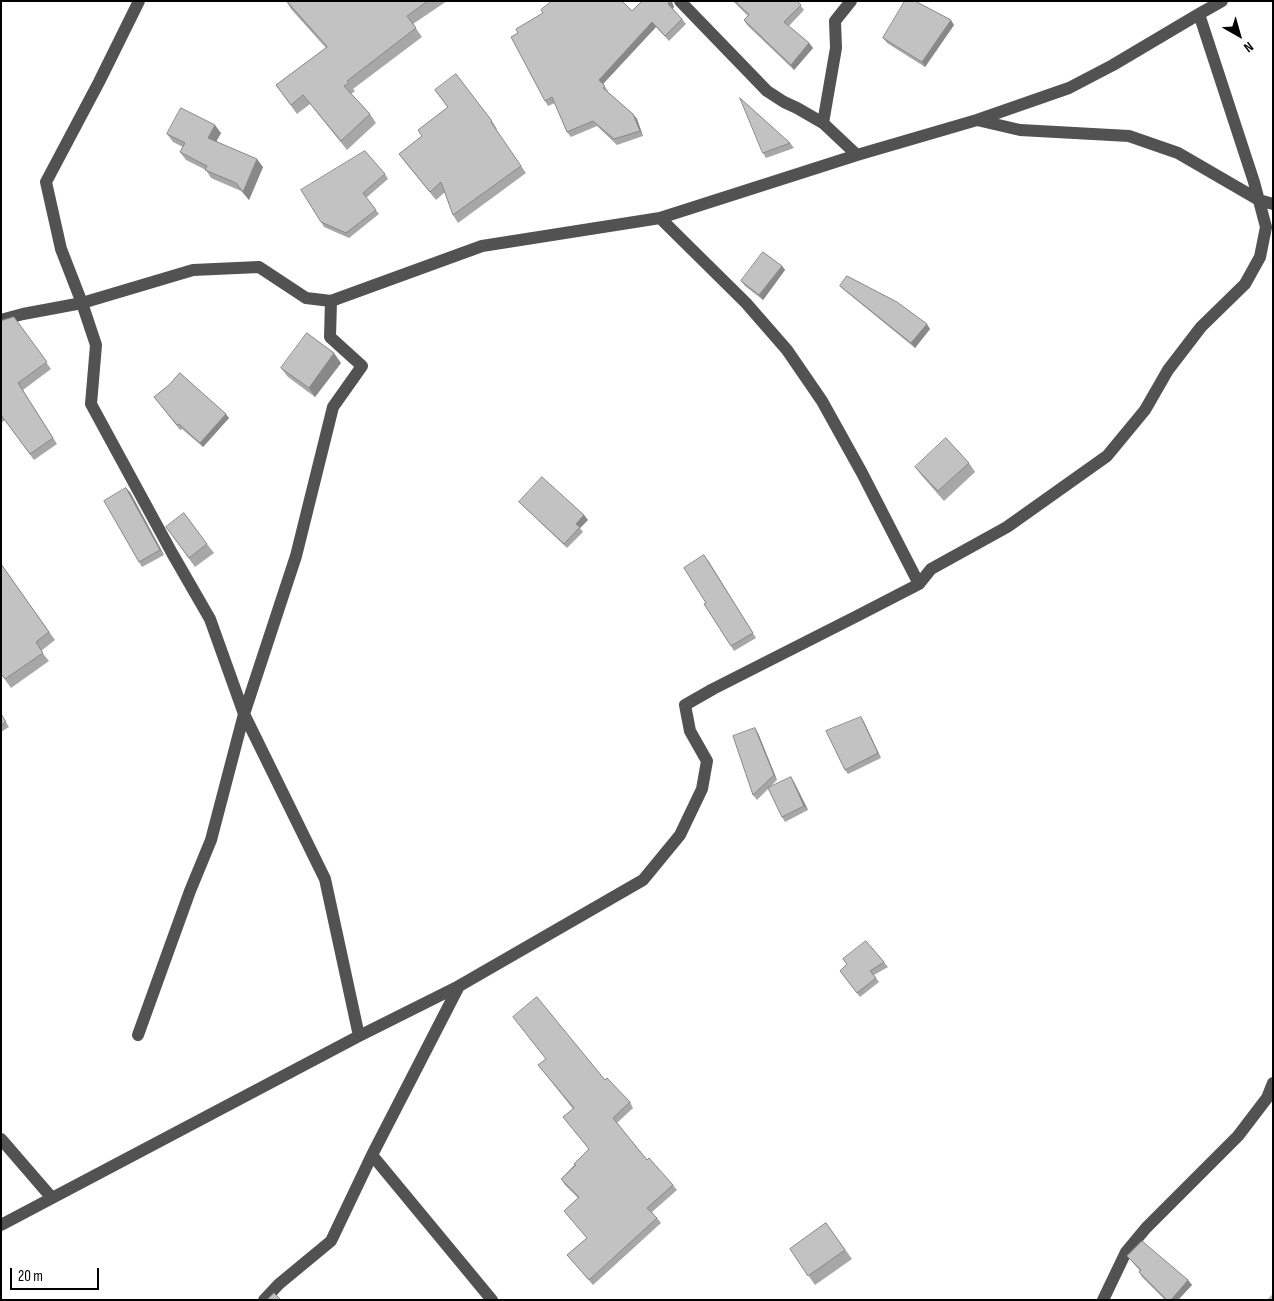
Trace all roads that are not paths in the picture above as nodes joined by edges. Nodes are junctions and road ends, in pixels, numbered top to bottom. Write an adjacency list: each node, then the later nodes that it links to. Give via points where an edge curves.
1 (139, 1): 13 (street, via 46,182 61,250)
2 (680, 1): 7 (street, via 767,90)
3 (851, 1): 7 (street, via 835,21 836,48)
4 (1222, 1): 5 (street)
5 (1199, 14): 6 (street, via 1069,88); 9 (street)
6 (977, 120): 8 (street); 9 (street, via 1020,130 1128,136 1178,153)
7 (823, 123): 8 (street)
8 (857, 155): 11 (street)
9 (1259, 200): 10 (street); 15 (street, via 1266,226 1260,257 1245,284 1201,327 1168,370 1145,410 1107,456 1007,527 931,568)
10 (1273, 204)
11 (660, 218): 12 (street, via 482,246); 15 (street, via 787,350 822,401)
12 (331, 301): 13 (street, via 306,298 259,267 193,270); 16 (street, via 330,337 362,366 333,408 296,556)
13 (82, 303): 14 (street); 16 (street, via 96,346 91,404 210,619)
14 (1, 320)
15 (919, 584): 17 (street, via 712,688 686,705 690,731 707,762 702,789 680,835 643,880)
16 (244, 714): 18 (street, via 211,840); 19 (street, via 325,879)
17 (459, 986): 19 (street); 22 (street)
18 (138, 1035)
19 (359, 1036): 23 (street)
20 (1273, 1083): 27 (street, via 1267,1098 1238,1136 1126,1252)
21 (1, 1139): 23 (street)
22 (372, 1156): 25 (street, via 331,1241); 26 (street)
23 (52, 1198): 24 (street)
24 (1, 1225)
25 (264, 1300)
26 (492, 1300)
27 (1103, 1300)

